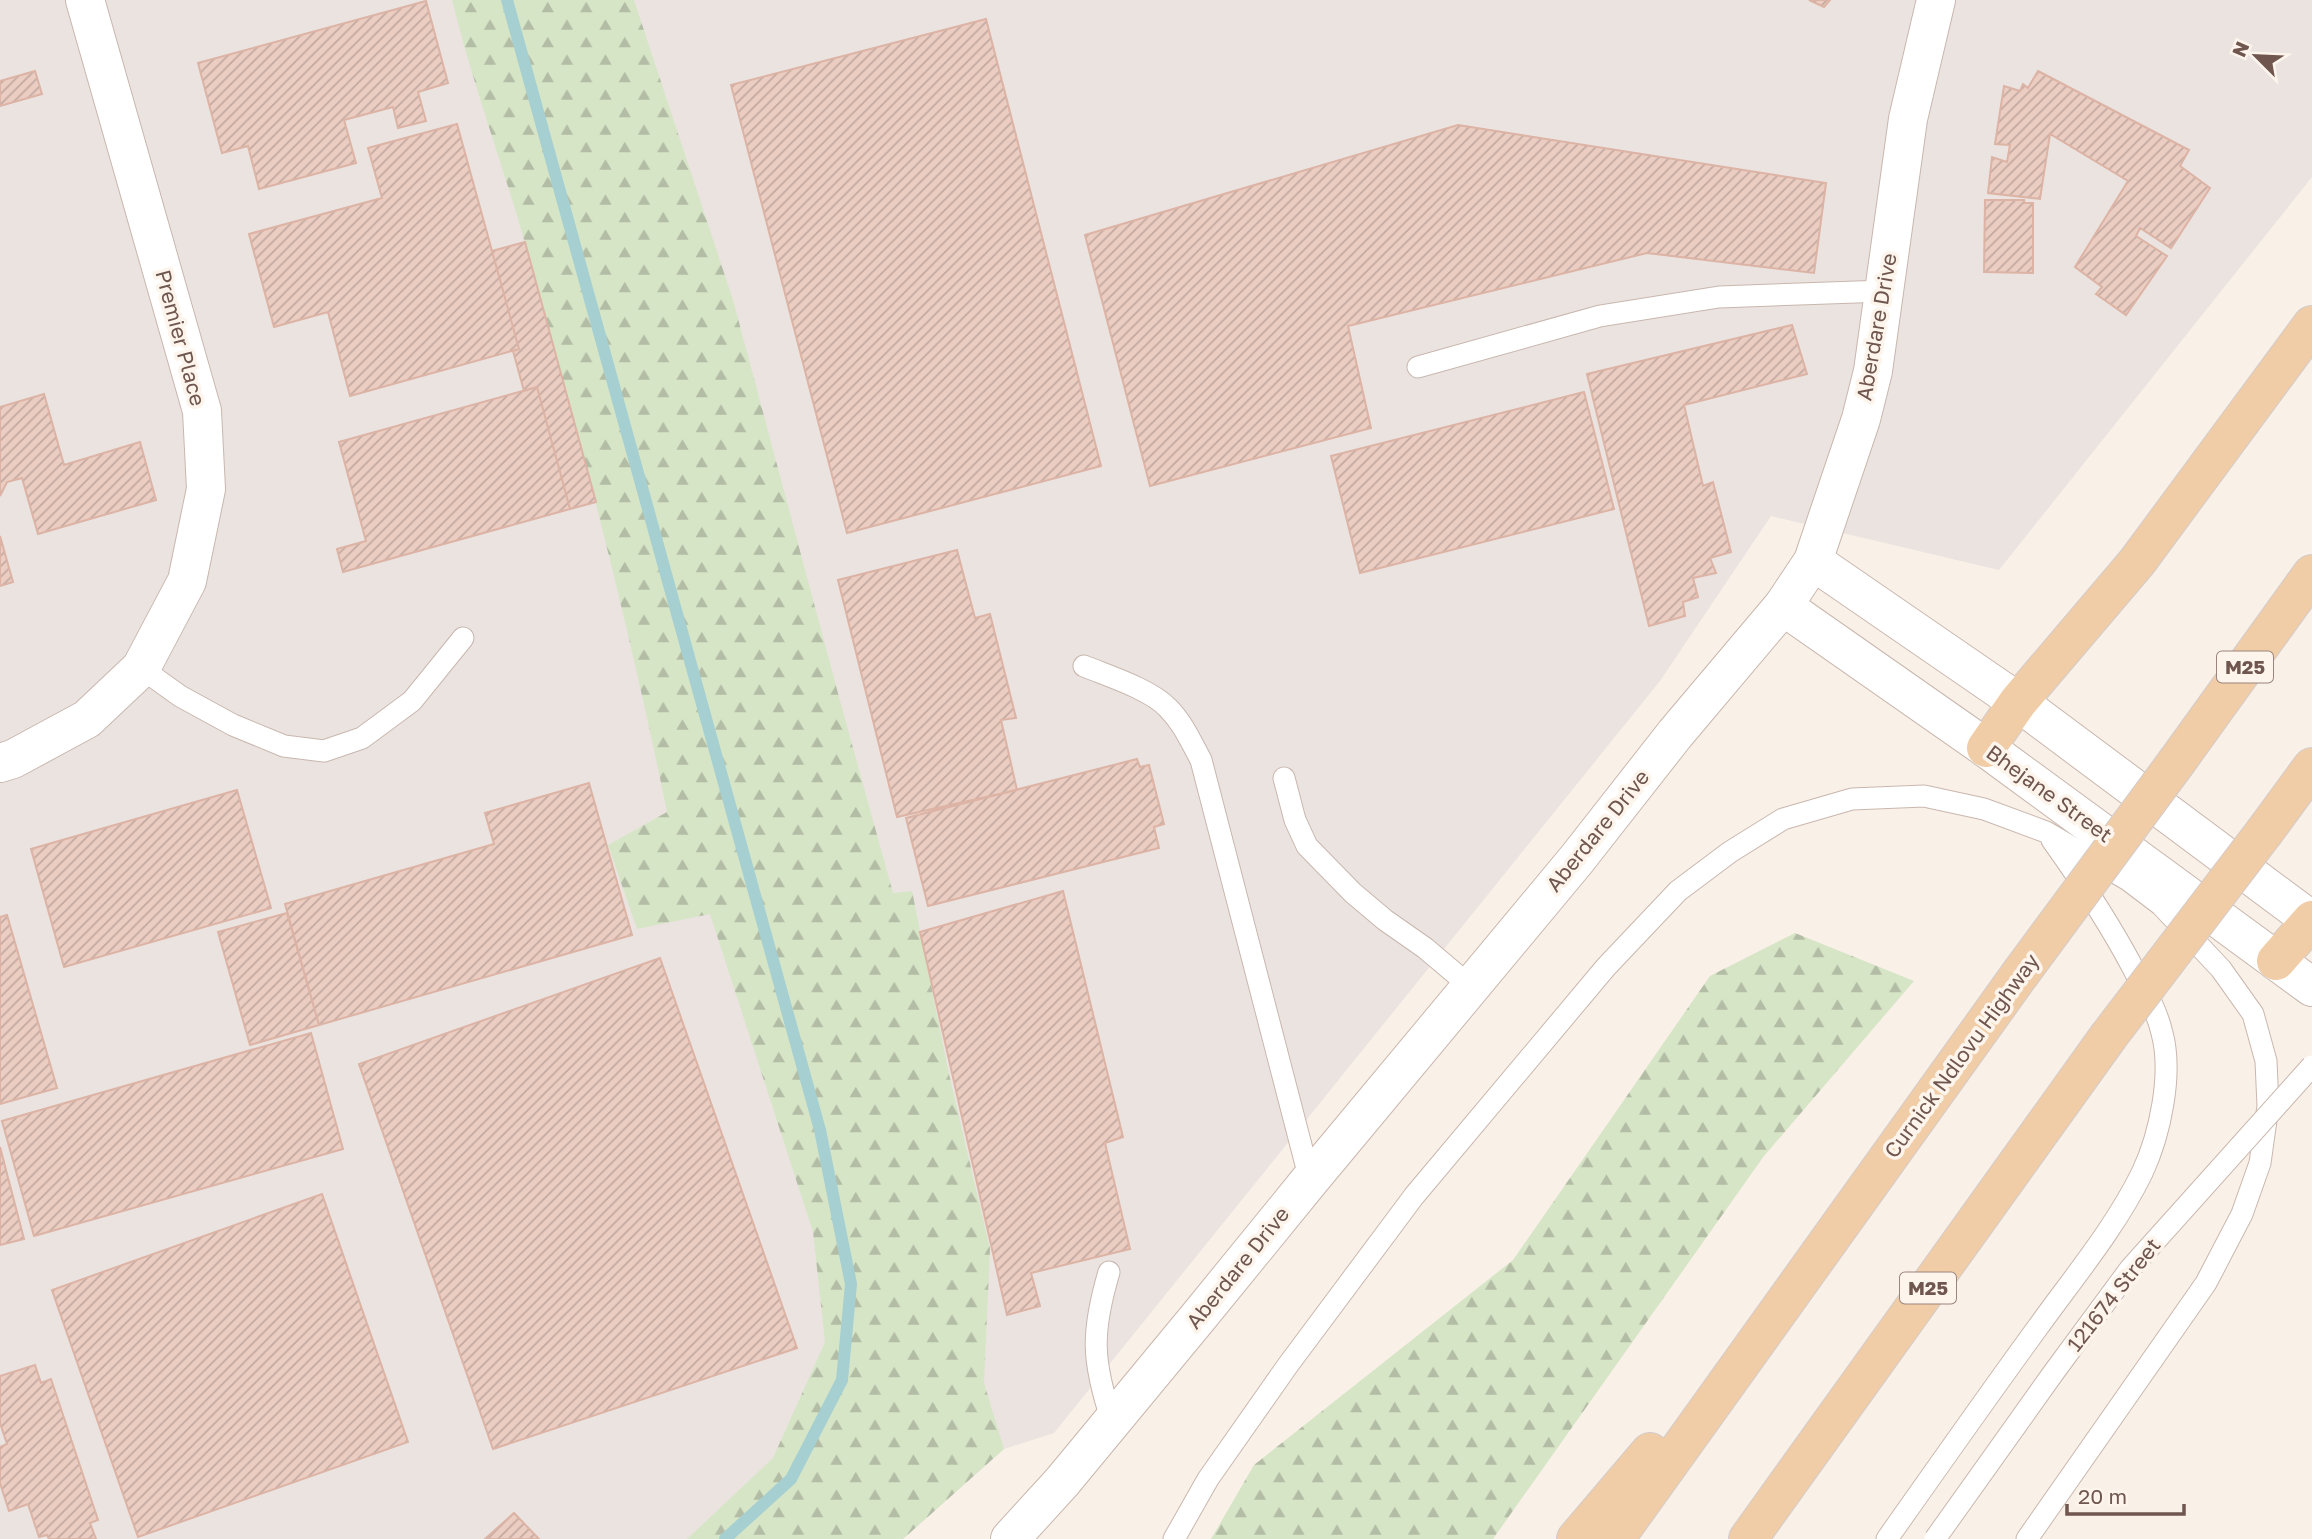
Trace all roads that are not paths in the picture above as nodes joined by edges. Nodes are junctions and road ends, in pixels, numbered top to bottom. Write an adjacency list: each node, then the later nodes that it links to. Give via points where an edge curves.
1 (85, 0): 11 (street, Premier Place, via 202,411 205,489 187,581)
2 (1936, 0): 3 (street, Aberdare Drive, via 1908,119)
3 (1885, 291): 5 (lane, via 1719,297 1600,316); 6 (street, Aberdare Drive, via 1861,419)
4 (2312, 325): 12 (main road, via 2137,562)
5 (1418, 367)
6 (1813, 561): 8 (street, Aberdare Drive); 12 (street)
7 (2312, 574): 25 (main road, Curnick Ndlovu Highway / M25, bridge)
8 (1783, 606): 13 (street, Bhejane Street); 20 (street, Aberdare Drive)
9 (463, 638): 11 (lane, via 412,701 362,738 324,751 284,746 233,725)
10 (1084, 666): 23 (lane, via 1167,706 1201,760)
11 (141, 668): 14 (street, Premier Place, via 87,719)
12 (2018, 702): 13 (main road); 18 (street)
13 (1986, 748): 19 (street, Bhejane Street)
14 (0, 763)
15 (2312, 767): 31 (main road, M25, bridge, via 2108,1037)
16 (1284, 778): 20 (lane, via 1307,846 1353,893)
17 (2046, 832): 28 (lane, via 1984,809 1924,796 1852,799 1783,819 1678,891 1606,967 1414,1196 1208,1479); 32 (lane, via 2117,938 2163,1034 2167,1078 2157,1128 2143,1171 2112,1225); 34 (lane, via 2161,905 2221,969 2253,1014 2266,1061 2267,1106 2260,1163 2242,1214 2206,1283)
18 (2312, 920): 19 (main road)
19 (2276, 961): 21 (street, Bhejane Street)
20 (1470, 986): 23 (street, Aberdare Drive)
21 (2312, 988)
22 (2312, 1066): 33 (lane, 121674 Street, bridge, via 2130,1269)
23 (1310, 1180): 26 (street, Aberdare Drive)
24 (1109, 1272): 26 (lane, via 1099,1308 1096,1363)
25 (1763, 1335): 29 (main road, via 1671,1427); 30 (main road, Curnick Ndlovu Highway / M25)
26 (1112, 1421): 27 (street, Aberdare Drive)
27 (1010, 1539)
28 (1174, 1539)
29 (1576, 1539)
30 (1615, 1539)
31 (1748, 1539)
32 (1887, 1539)
33 (1935, 1539)
34 (2027, 1539)

